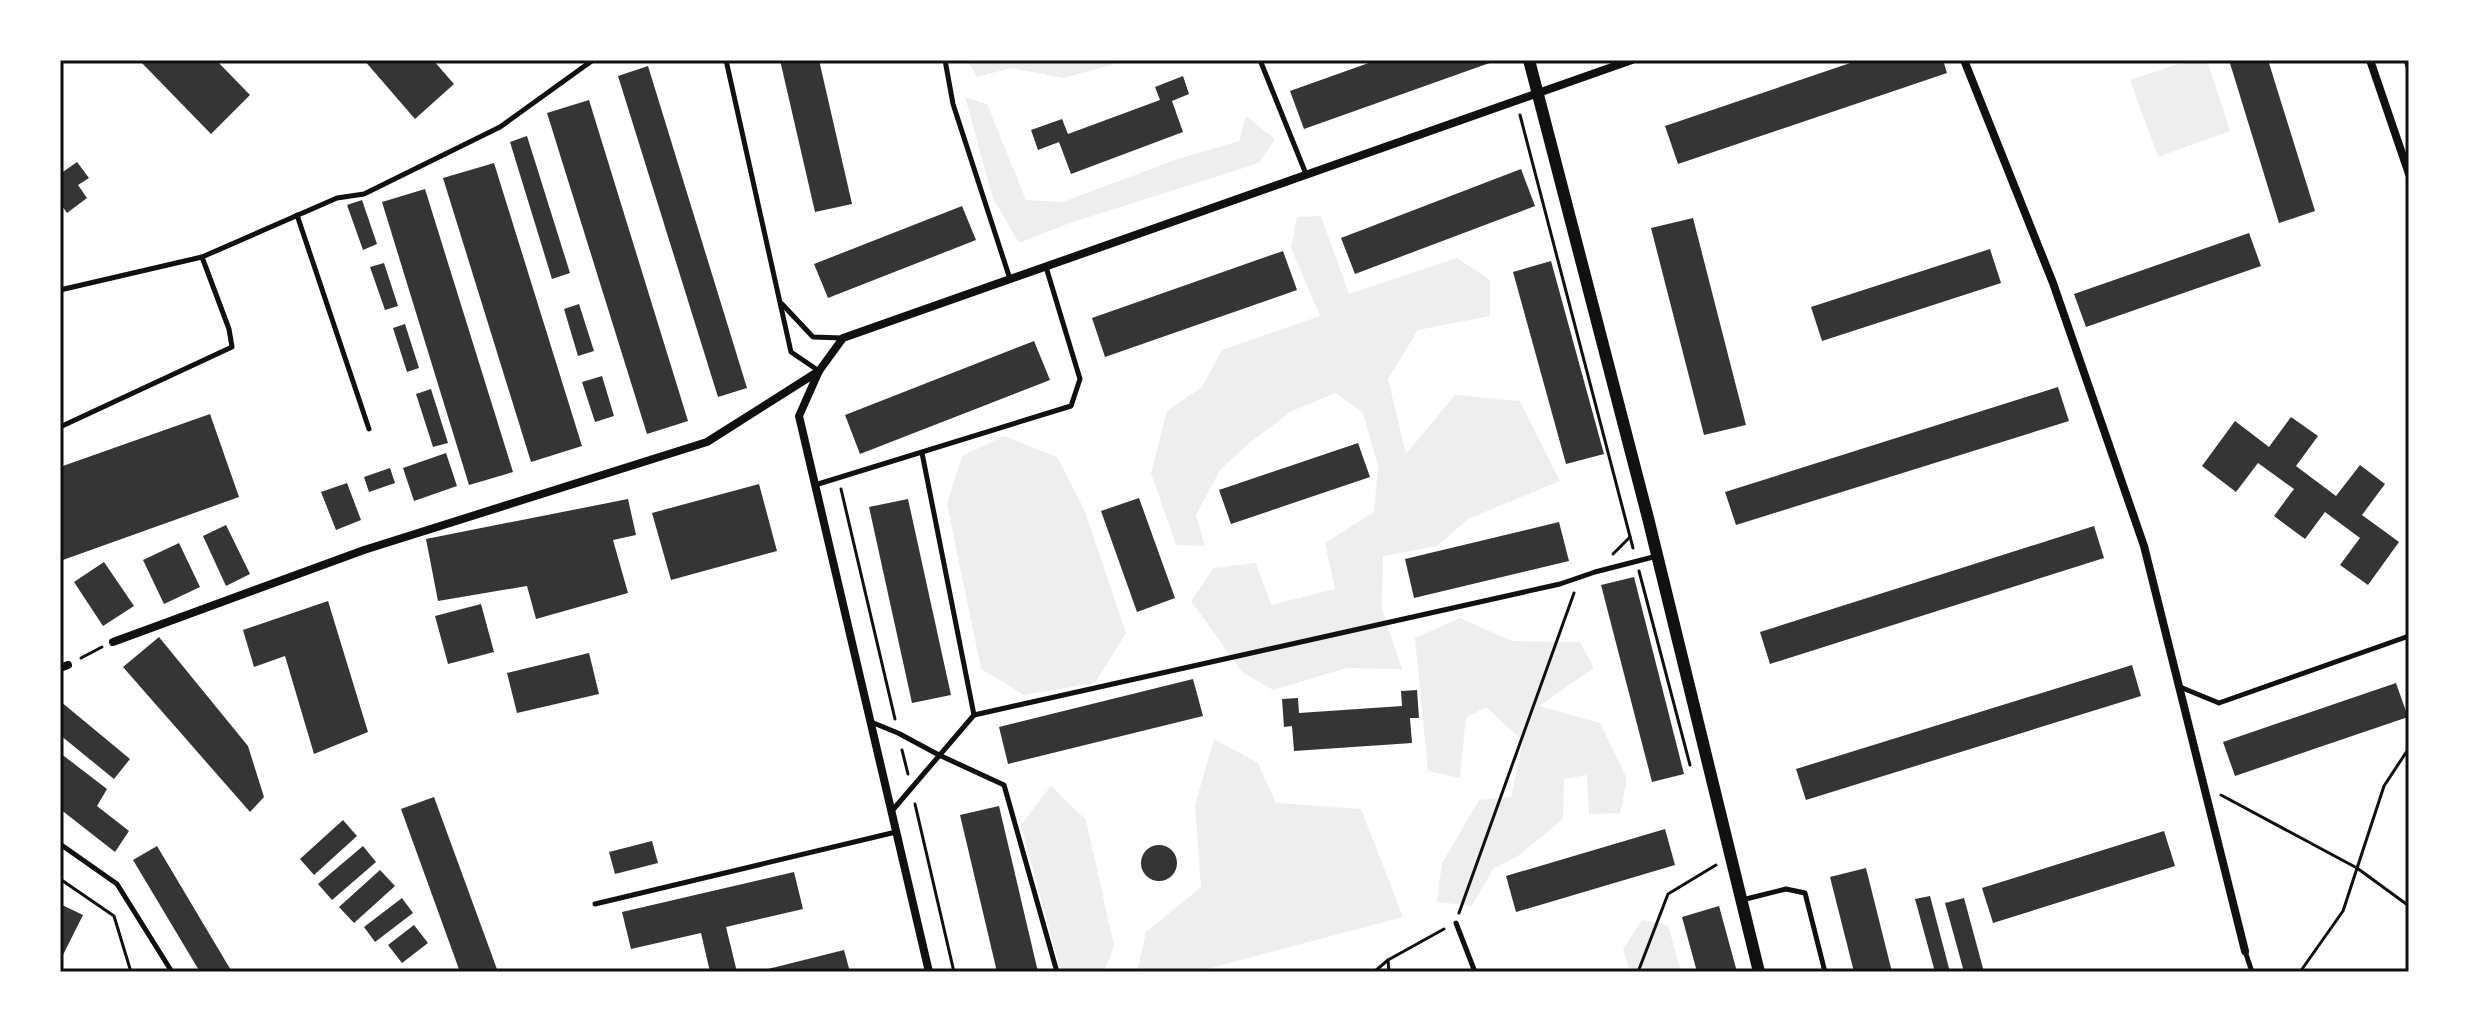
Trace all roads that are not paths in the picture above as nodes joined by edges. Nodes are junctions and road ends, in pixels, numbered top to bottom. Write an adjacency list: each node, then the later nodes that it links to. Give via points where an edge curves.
1 (593, 60): 12 (lane, via 500,127 364,194 337,198)
2 (726, 60): 17 (lane)
3 (945, 60): 15 (lane, via 953,104)
4 (1260, 60): 10 (lane)
5 (1529, 60): 9 (street)
6 (1632, 60): 9 (street)
7 (1964, 60): 27 (street, via 2053,283 2134,516)
8 (2370, 60): 11 (street)
9 (1537, 92): 10 (street); 24 (street)
10 (1306, 174): 14 (street)
11 (2409, 174)
12 (297, 215): 13 (lane); 21 (lane)
13 (202, 257): 16 (lane); 20 (lane, via 232,347)
14 (1045, 266): 15 (street); 22 (lane, via 1080,379 1071,406)
15 (1010, 279): 18 (street)
16 (60, 290)
17 (779, 301): 18 (lane, via 813,337); 19 (lane, via 791,352)
18 (843, 338): 19 (street)
19 (819, 371): 23 (street, via 799,416); 26 (street, via 707,442 364,550)
20 (60, 427)
21 (369, 429)
22 (922, 453): 23 (lane); 28 (lane)
23 (815, 485): 29 (street)
24 (1657, 556): 28 (lane, via 1560,584); 34 (street)
25 (2409, 636): 27 (lane, via 2219,703)
26 (113, 642)
27 (2179, 687): 37 (street)
28 (974, 715): 30 (lane)
29 (871, 722): 30 (lane); 31 (street)
30 (939, 755): 31 (lane); 40 (lane, via 1004,785)
31 (891, 812): 32 (street)
32 (896, 832): 35 (lane); 39 (street)
33 (60, 844): 38 (lane, via 117,884)
34 (1742, 900): 42 (street); 43 (lane, via 1786,889 1805,893)
35 (595, 904)
36 (1456, 923): 41 (lane)
37 (2245, 951): 44 (lane)
38 (172, 972)
39 (929, 972)
40 (1057, 972)
41 (1475, 972)
42 (1759, 972)
43 (1825, 972)
44 (2252, 972)

